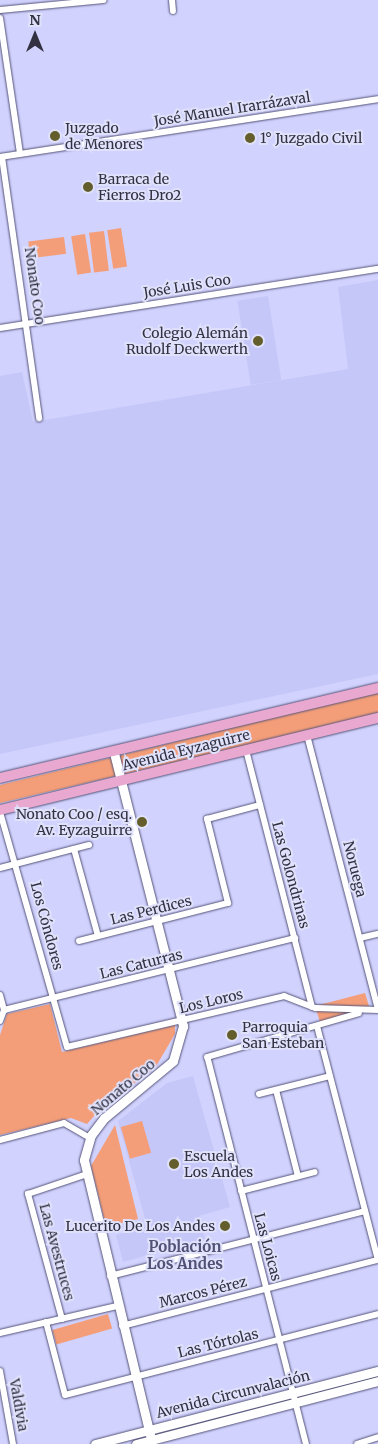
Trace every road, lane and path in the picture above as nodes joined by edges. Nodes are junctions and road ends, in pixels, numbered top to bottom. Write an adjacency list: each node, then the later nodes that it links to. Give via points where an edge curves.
1 (104, 0): 3 (street)
2 (172, 0): 6 (street)
3 (86, 1): 4 (street)
4 (45, 3): 5 (street)
5 (0, 10)
6 (173, 11)
7 (0, 18): 9 (street)
8 (378, 99): 9 (street, José Manuel Irarrázaval)
9 (20, 154): 10 (street, José Manuel Irarrázaval)
10 (1, 157): 12 (street, Nonato Coo)
11 (378, 269): 12 (street, José Luis Coo)
12 (26, 324): 13 (street, José Luis Coo); 14 (street, Nonato Coo)
13 (0, 328)
14 (40, 418)
15 (378, 688): 19 (main road, Avenida Eyzaguirre)
16 (378, 718): 17 (main road, Avenida Eyzaguirre)
17 (307, 735): 18 (main road, Avenida Eyzaguirre); 32 (street, Noruega)
18 (246, 750): 21 (main road, Avenida Eyzaguirre); 22 (street, Las Golondrinas)
19 (114, 753): 20 (main road, Avenida Eyzaguirre); 21 (street, Nonato Coo)
20 (0, 778)
21 (121, 780): 23 (main road, Avenida Eyzaguirre); 28 (street, Nonato Coo)
22 (260, 805): 28 (street, Las Perdices, via 207,819 228,903); 31 (street, Las Golondrinas)
23 (0, 811): 26 (street, Los Cóndores)
24 (89, 845): 25 (street)
25 (74, 849): 26 (street); 30 (street)
26 (16, 864): 27 (street); 36 (street, Los Cóndores)
27 (0, 868)
28 (158, 921): 30 (street, Las Perdices); 34 (street, Nonato Coo)
29 (378, 934): 32 (street)
30 (98, 936): 33 (street, Las Perdices)
31 (295, 938): 34 (street, Las Caturras); 37 (street, Las Golondrinas)
32 (360, 938): 39 (street, Noruega)
33 (79, 941)
34 (170, 970): 36 (street, Las Caturras); 42 (street, Nonato Coo)
35 (0, 995): 38 (street)
36 (54, 998): 38 (street, Las Caturras); 44 (street, Los Cóndores)
37 (312, 1007): 40 (street, Los Loros); 42 (street, Los Loros, via 284,996)
38 (4, 1010): 41 (street)
39 (378, 1010): 40 (street, Los Loros)
40 (360, 1012): 43 (street, Los Loros)
41 (0, 1021)
42 (183, 1021): 44 (street, Los Loros); 49 (street, Nonato Coo, via 181,1045 167,1068 108,1114)
43 (317, 1026): 45 (street, Los Loros); 46 (street)
44 (68, 1047)
45 (208, 1055): 54 (street, Las Loicas)
46 (330, 1076): 47 (street); 55 (street)
47 (276, 1090): 48 (street); 53 (street)
48 (259, 1094)
49 (90, 1138): 50 (street, via 64,1123); 52 (street, Nonato Coo)
50 (0, 1140)
51 (315, 1172): 53 (street)
52 (84, 1175): 58 (street, Nonato Coo); 62 (street, Las Avestruces, via 29,1192)
53 (298, 1176): 54 (street)
54 (241, 1191): 56 (street, Las Loicas)
55 (365, 1211): 56 (street); 57 (street)
56 (254, 1240): 58 (street); 59 (street, Las Loicas)
57 (378, 1260): 59 (street, Marcos Pérez)
58 (109, 1277): 60 (street, Nonato Coo)
59 (266, 1289): 64 (street, Marcos Pérez); 66 (street, Las Loicas)
60 (117, 1306): 62 (street); 64 (street, Nonato Coo)
61 (378, 1314): 66 (street, Las Tórtolas)
62 (62, 1319): 63 (street)
63 (46, 1322): 65 (street); 69 (street, Las Tórtolas, via 64,1394)
64 (122, 1326): 69 (street, Nonato Coo)
65 (0, 1333)
66 (280, 1340): 69 (street, Las Tórtolas); 71 (street, Las Loicas)
67 (0, 1371): 72 (street, Valdivia)
68 (378, 1371): 71 (street, Avenida Circunvalación)
69 (135, 1377): 74 (street, Nonato Coo)
70 (378, 1382): 73 (street, Avenida Circunvalación)
71 (294, 1393): 73 (street, Las Loicas); 74 (street, Avenida Circunvalación)
72 (2, 1398): 78 (street, Valdivia)
73 (296, 1403): 76 (street, Avenida Circunvalación); 81 (street, Las Loicas)
74 (149, 1430): 76 (street, Nonato Coo); 79 (street, Avenida Circunvalación)
75 (378, 1437): 77 (street)
76 (152, 1442): 80 (street, Avenida Circunvalación)
77 (366, 1443): 82 (street)
78 (13, 1444)
79 (95, 1444)
80 (136, 1444)
81 (306, 1444)
82 (357, 1444)

